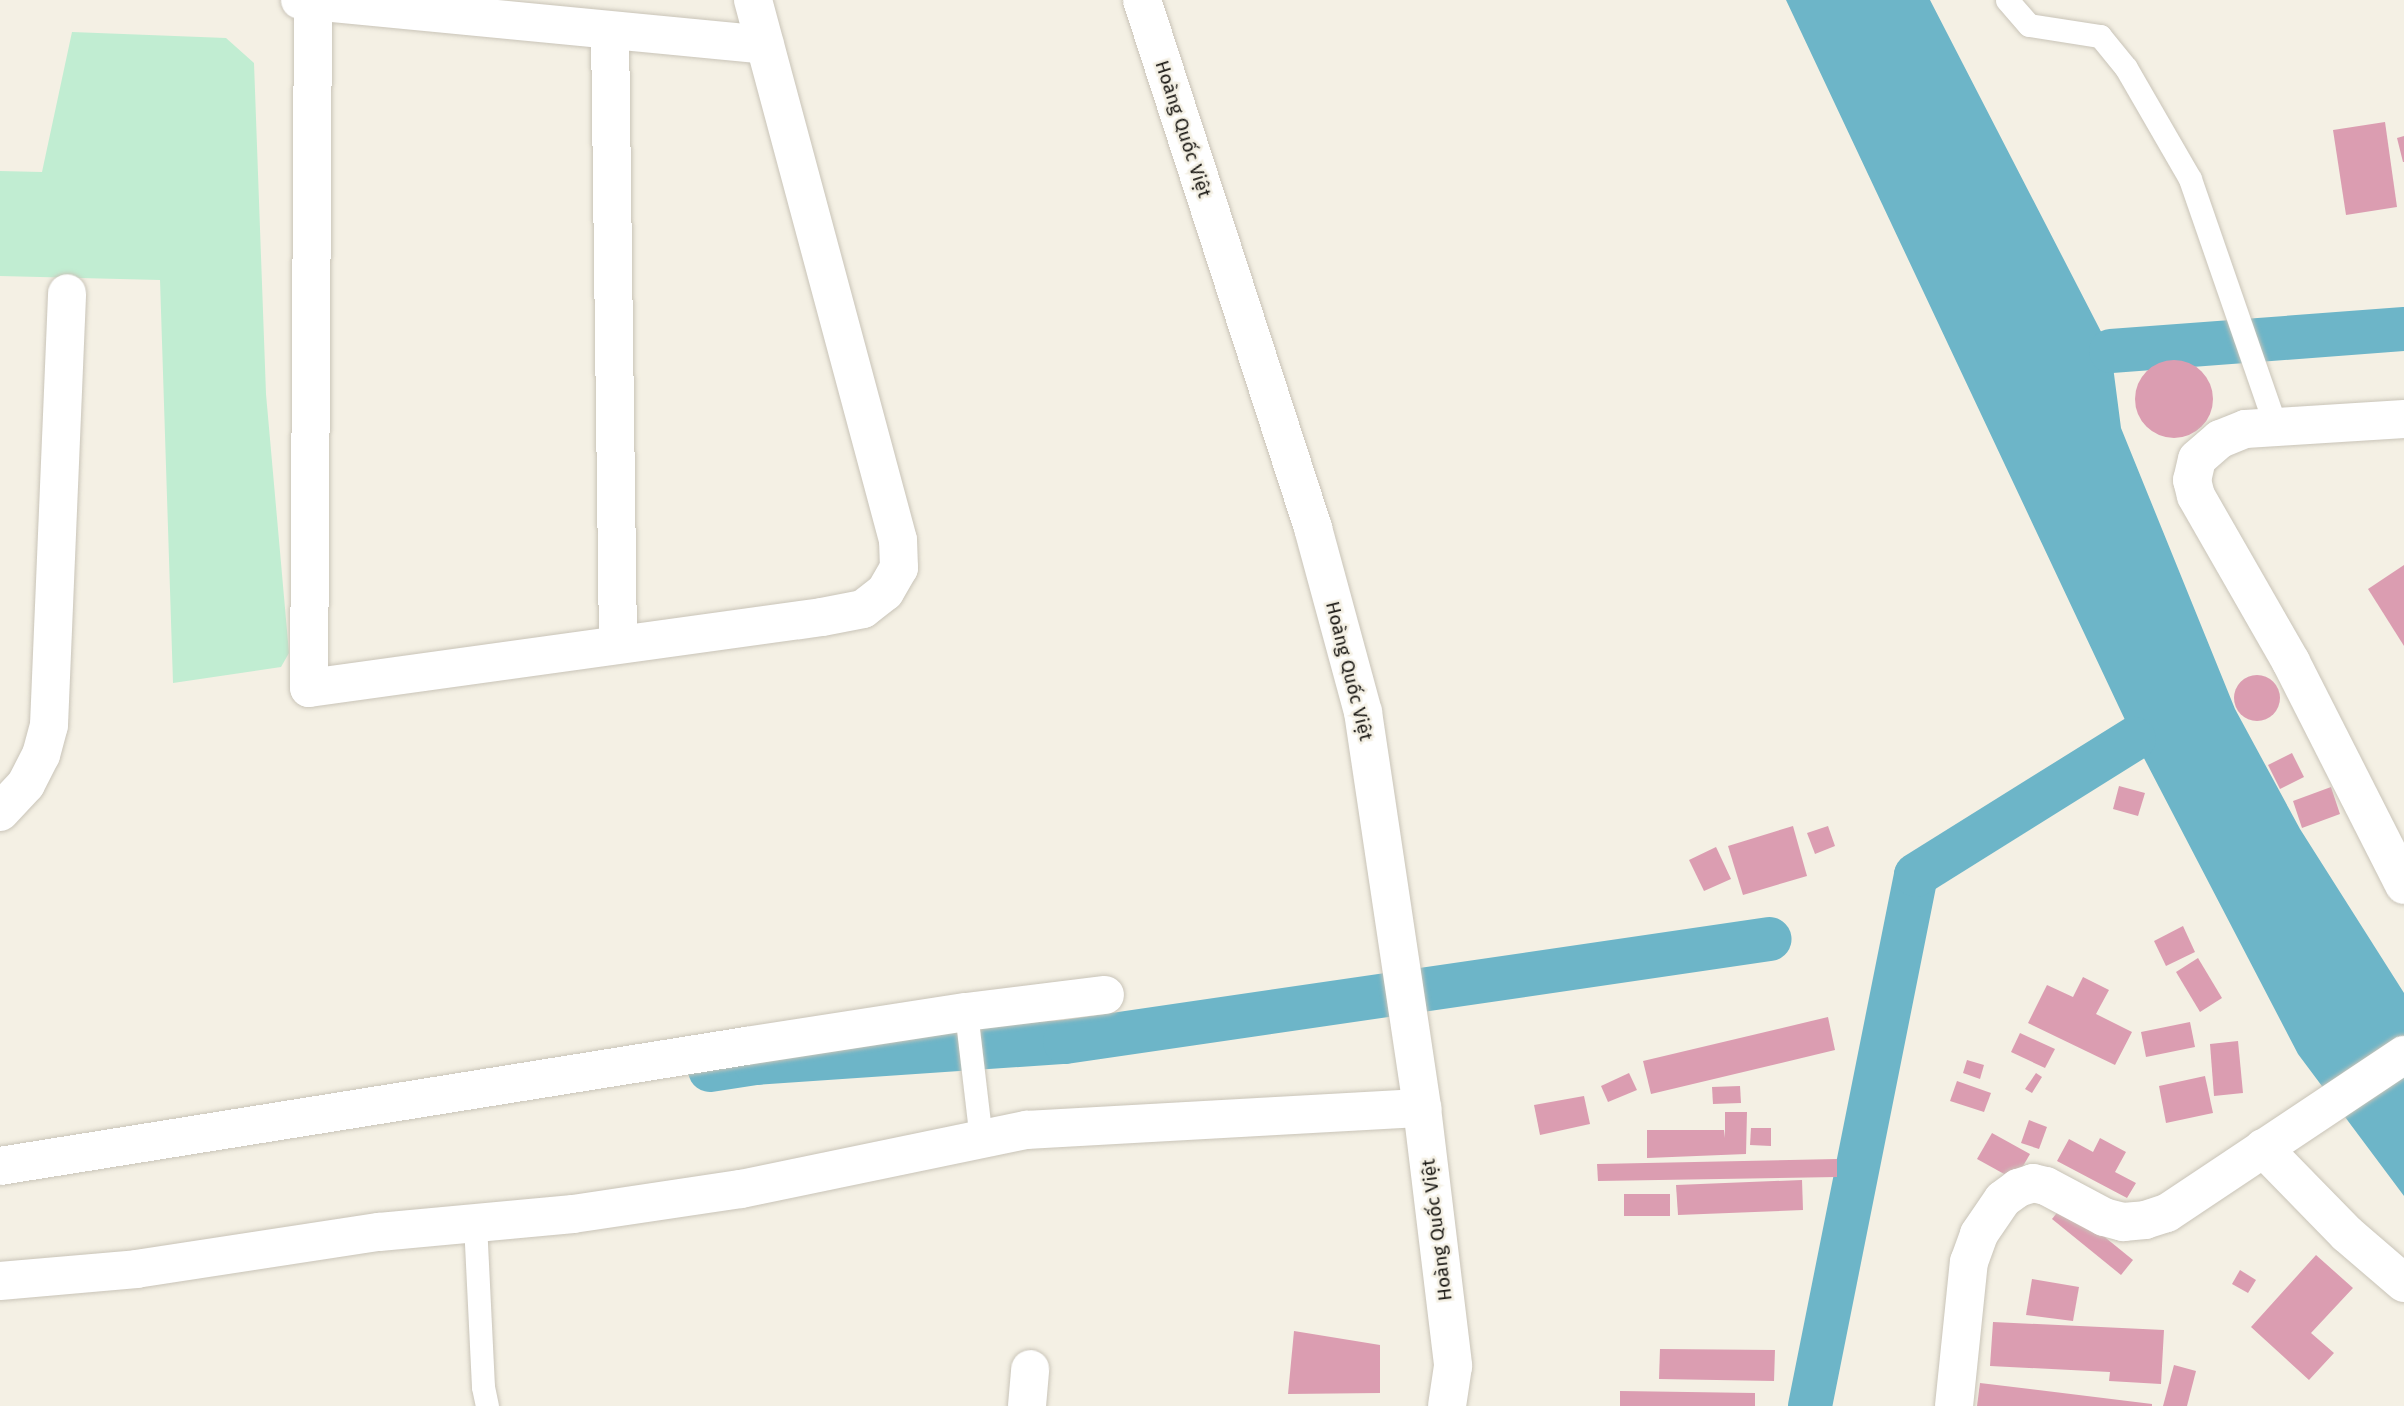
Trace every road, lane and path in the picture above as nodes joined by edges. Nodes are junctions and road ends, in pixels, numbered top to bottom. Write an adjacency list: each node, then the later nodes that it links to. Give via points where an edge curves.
1 (753, 0): 6 (street)
2 (1142, 0): 16 (street, Hoàng Quốc Việt, via 1313,528 1363,712)
3 (2007, 0): 9 (lane, via 2029,24 2100,36 2126,68 2190,179)
4 (307, 1): 5 (street); 10 (street, via 309,688)
5 (610, 31): 6 (street); 10 (street)
6 (765, 45): 10 (street, via 898,540 899,568 885,592 863,608)
7 (67, 293): 11 (street, via 49,725 26,784)
8 (2404, 419): 9 (street)
9 (2276, 428): 12 (street, via 2245,429 2220,439 2197,458 2192,480 2196,496 2291,662)
10 (618, 643)
11 (0, 812)
12 (2404, 885)
13 (1105, 995): 14 (street)
14 (967, 1022): 17 (lane); 19 (street)
15 (2404, 1055): 18 (street)
16 (1419, 1094): 17 (street); 24 (street, Hoàng Quốc Việt, via 1453,1366)
17 (980, 1133): 20 (street, via 741,1189)
18 (2275, 1140): 22 (street, via 2347,1234); 25 (street, via 2167,1213 2145,1220 2123,1222 2104,1217 2033,1183 2003,1199 1979,1234 1969,1262)
19 (0, 1166)
20 (475, 1223): 21 (street, via 379,1232 136,1269); 23 (lane)
21 (0, 1281)
22 (2404, 1283)
23 (487, 1406)
24 (1447, 1406)
25 (1954, 1406)

